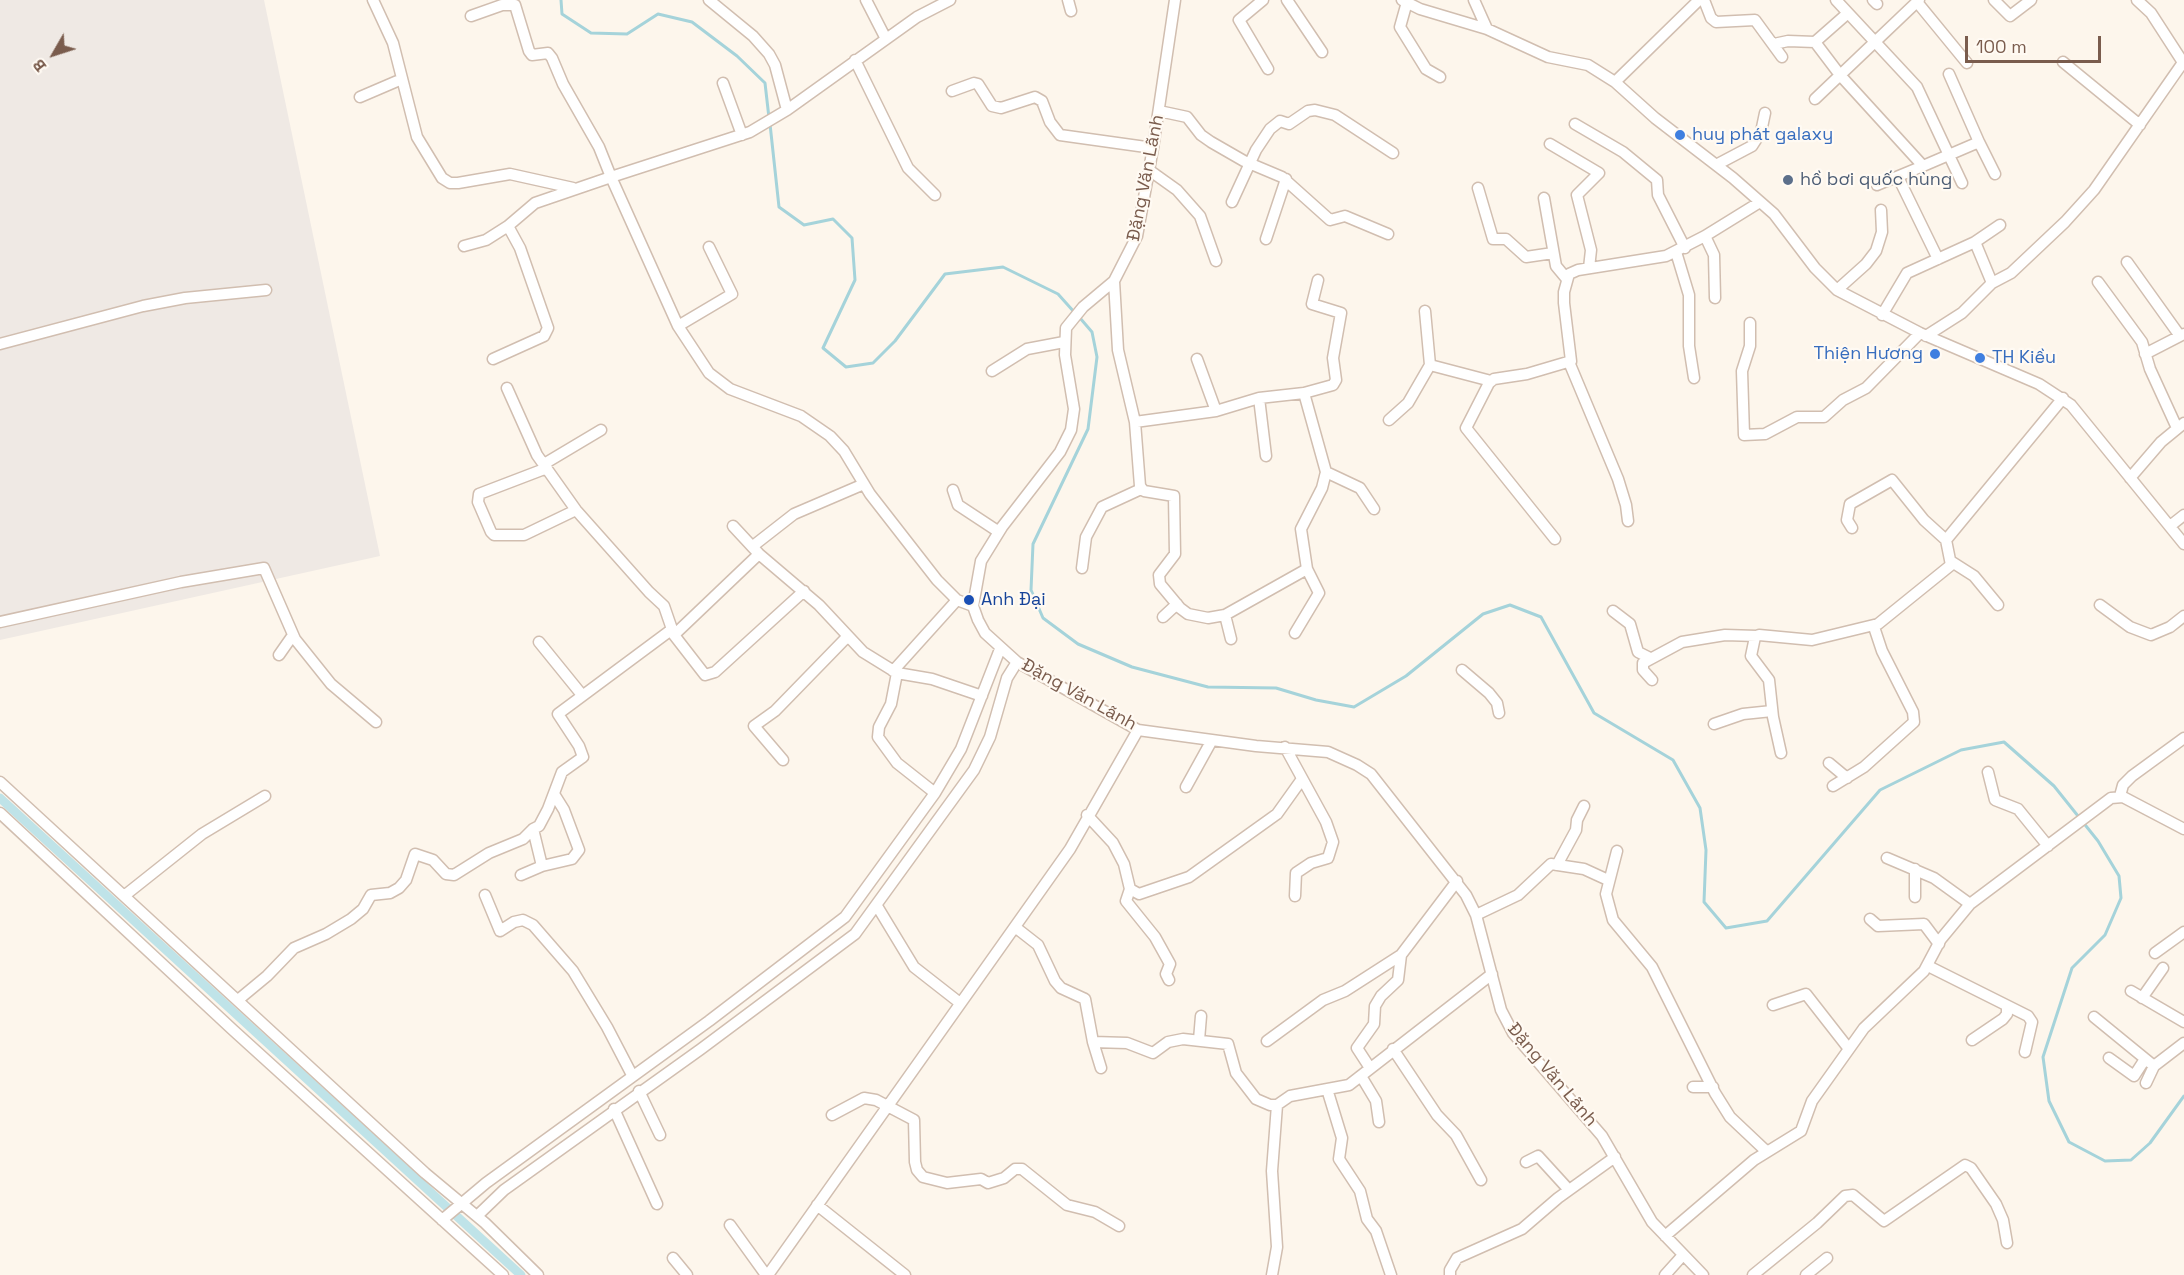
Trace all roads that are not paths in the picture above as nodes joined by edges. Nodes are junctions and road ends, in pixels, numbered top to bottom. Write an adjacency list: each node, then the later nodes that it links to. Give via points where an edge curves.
1 (373, 0): 36 (street, via 393,44)
2 (709, 0): 42 (street, via 769,54)
3 (866, 0): 22 (street)
4 (950, 0): 17 (street)
5 (1175, 0): 43 (street, Đặng Văn Lãnh)
6 (1263, 0): 32 (street, via 1239,20)
7 (1287, 0): 26 (street)
8 (1474, 0): 21 (street)
9 (1699, 0): 37 (street)
10 (1704, 0): 25 (street, via 1716,22 1755,20)
11 (1836, 0): 19 (street)
12 (1994, 0): 13 (street, via 2010,16)
13 (2031, 0)
14 (2137, 0): 30 (street, via 2151,13)
15 (1405, 1): 18 (street); 35 (street, via 1400,27 1426,69)
16 (1918, 1): 24 (street); 31 (street)
17 (931, 4): 22 (street)
18 (1426, 5): 21 (street)
19 (1848, 13): 23 (street); 24 (street)
20 (471, 16): 58 (street, via 502,5 515,5 529,51 548,53 552,58 599,147)
21 (1487, 28): 37 (street, via 1548,57 1588,65)
22 (886, 39): 28 (street)
23 (1815, 42): 25 (street); 34 (street)
24 (1876, 42): 34 (street); 52 (street, via 1917,87)
25 (1774, 44): 27 (street)
26 (1322, 52)
27 (1782, 57)
28 (855, 60): 42 (street); 65 (street, via 908,168)
29 (2063, 62): 46 (street)
30 (2184, 62): 46 (street)
31 (1967, 63)
32 (1268, 69)
33 (1948, 74): 48 (street)
34 (1840, 75): 41 (street); 55 (street)
35 (1440, 77)
36 (402, 79): 40 (street); 63 (street, via 417,137 435,170 446,181 458,183 510,174)
37 (1615, 82): 54 (street)
38 (723, 83): 47 (street)
39 (952, 91): 50 (street, via 978,84 992,106 1001,108 1035,97 1042,101 1060,135)
40 (360, 97)
41 (1815, 99)
42 (787, 110): 47 (street)
43 (1159, 111): 50 (street, Đặng Văn Lãnh); 53 (street, via 1187,117 1201,135)
44 (1765, 113): 54 (street, via 1761,132 1752,146)
45 (1575, 124): 78 (street, via 1632,159 1657,180 1658,195)
46 (2140, 125): 88 (street, via 2094,190 2065,222 2011,273)
47 (746, 134): 58 (street)
48 (1979, 142): 52 (street); 57 (street)
49 (1550, 144): 83 (street, via 1599,173 1577,195 1592,249)
50 (1154, 148): 56 (street, Đặng Văn Lãnh)
51 (1394, 153): 53 (street, via 1335,115 1315,110 1289,124 1277,123 1263,138)
52 (1949, 154): 55 (street); 61 (street)
53 (1250, 164): 60 (street); 67 (street)
54 (1716, 165): 68 (street)
55 (1923, 166): 59 (street)
56 (1149, 170): 81 (street, via 1178,190 1200,216); 86 (street, Đặng Văn Lãnh, via 1137,236)
57 (1995, 174)
58 (610, 177): 63 (street); 95 (street)
59 (1898, 177): 62 (street); 80 (street)
60 (1286, 179): 72 (street, via 1330,220 1345,216); 74 (street)
61 (1962, 183)
62 (1877, 185)
63 (573, 188): 71 (street, via 535,203)
64 (1478, 188): 79 (street, via 1493,239 1506,239 1526,256)
65 (935, 195)
66 (1544, 198): 79 (street)
67 (1232, 202)
68 (1760, 202): 73 (street); 90 (street)
69 (1881, 210): 90 (street, via 1882,232 1876,251)
70 (2000, 225): 75 (street)
71 (508, 226): 76 (street, via 486,240); 101 (street, via 520,248 548,328 544,336)
72 (1388, 234)
73 (1705, 237): 78 (street); 91 (street, via 1714,255)
74 (1266, 239)
75 (1975, 242): 80 (street); 88 (street)
76 (464, 246)
77 (709, 247): 95 (street, via 732,294)
78 (1680, 250): 83 (street, via 1657,258); 106 (street, via 1689,295 1689,346)
79 (1553, 253): 84 (street)
80 (1938, 259): 93 (street, via 1907,273)
81 (1216, 261)
82 (2127, 262): 97 (street)
83 (1590, 268): 84 (street)
84 (1566, 278): 103 (street, via 1564,303 1572,358)
85 (1318, 280): 109 (street, via 1312,304 1341,313 1333,358 1336,380 1328,387)
86 (1114, 281): 98 (street, Đặng Văn Lãnh, via 1068,324); 114 (street, via 1118,350)
87 (2098, 282): 100 (street, via 2142,342)
88 (1992, 283): 96 (street, via 1962,313)
89 (266, 290): 99 (street, via 143,306)
90 (1837, 290): 93 (street)
91 (1715, 298)
92 (1425, 311): 104 (street)
93 (1882, 315): 96 (street)
94 (1750, 323): 96 (street, via 1750,346 1742,370 1744,435 1765,434 1797,417 1824,417 1843,400 1866,388)
95 (678, 326): 121 (street, via 714,378 730,389 817,426 844,451)
96 (1923, 335): 111 (street)
97 (2182, 335): 100 (street)
98 (1064, 342): 105 (street, via 1027,349); 131 (street, via 1074,409 1071,430 1054,461)
99 (0, 344)
100 (2145, 354): 115 (street)
101 (493, 359)
102 (1197, 359): 112 (street)
103 (1569, 362): 107 (street); 127 (street, via 1618,479)
104 (1430, 365): 107 (street); 113 (street, via 1408,403)
105 (992, 371)
106 (1694, 378)
107 (1491, 381): 132 (street, via 1466,428)
108 (507, 388): 118 (street, via 529,442)
109 (1304, 393): 110 (street); 119 (street)
110 (1259, 398): 112 (street); 117 (street)
111 (2063, 398): 120 (street); 133 (street)
112 (1216, 411): 114 (street)
113 (1389, 420)
114 (1135, 422): 122 (street)
115 (2180, 426): 120 (street)
116 (601, 430): 118 (street)
117 (1266, 456)
118 (545, 466): 125 (street); 125 (street, via 479,494 478,502 491,532 524,535)
119 (1326, 472): 124 (street, via 1360,488); 138 (street, via 1301,529)
120 (2130, 478): 129 (street)
121 (864, 484): 135 (street, via 794,514); 140 (street, via 909,545)
122 (1141, 489): 137 (street, via 1102,507 1086,537); 141 (street, via 1174,496 1175,554 1159,575 1160,584)
123 (953, 490): 131 (street, via 958,505)
124 (1374, 509)
125 (576, 510): 151 (street, via 662,603)
126 (2184, 515): 129 (street)
127 (1628, 521)
128 (733, 526): 135 (street)
129 (2170, 526): 134 (street)
130 (1852, 528): 133 (street, via 1847,520 1850,504 1892,480)
131 (999, 532): 144 (street, via 981,561)
132 (1555, 538)
133 (1946, 540): 136 (street)
134 (2184, 544)
135 (756, 550): 139 (street); 151 (street)
136 (1952, 562): 142 (street, via 1974,576); 150 (street)
137 (1083, 568)
138 (1307, 569): 146 (street); 152 (street, via 1319,593)
139 (804, 591): 151 (street, via 710,675 702,671); 155 (street)
140 (957, 600): 144 (street); 163 (street)
141 (1177, 604): 146 (street, via 1188,614 1208,618); 148 (street)
142 (1998, 604)
143 (2100, 605): 147 (street, via 2130,627 2151,635)
144 (973, 606): 158 (street, Đặng Văn Lãnh, via 985,633)
145 (1613, 611): 160 (street, via 1630,624 1638,652)
146 (1225, 615): 156 (street)
147 (2184, 616)
148 (1163, 617)
149 (0, 621): 153 (street, via 262,567 269,573)
150 (1875, 627): 154 (street, via 1812,640); 179 (street, via 1914,722)
151 (672, 633): 165 (street)
152 (1295, 633)
153 (293, 635): 159 (street); 169 (street, via 331,684)
154 (1757, 636): 160 (street, via 1702,637); 167 (street, via 1751,656 1769,680)
155 (847, 638): 163 (street); 176 (street, via 775,711 754,726)
156 (1231, 639)
157 (539, 642): 165 (street)
158 (1000, 649): 161 (street, Đặng Văn Lãnh); 166 (street)
159 (279, 655)
160 (1650, 658): 164 (street, via 1643,663 1643,670)
161 (1017, 662): 171 (street, Đặng Văn Lãnh); 208 (street, via 1007,678 990,737 974,770)
162 (1462, 670): 168 (street, via 1489,693)
163 (895, 672): 166 (street, via 932,679); 184 (street, via 891,704 878,737 897,763)
164 (1652, 680)
165 (582, 695): 185 (street, via 558,714 583,758 565,768)
166 (982, 696): 184 (street, via 961,749)
167 (1772, 711): 170 (street, via 1743,714); 175 (street)
168 (1499, 713)
169 (376, 722)
170 (1714, 724)
171 (1138, 730): 173 (street, Đặng Văn Lãnh); 190 (street)
172 (2184, 738): 187 (street, via 2132,776 2123,785)
173 (1212, 740): 174 (street, Đặng Văn Lãnh); 182 (street)
174 (1285, 747): 180 (street); 201 (street, Đặng Văn Lãnh, via 1328,752 1371,774)
175 (1781, 753)
176 (783, 759)
177 (1829, 763): 179 (street)
178 (1988, 772): 193 (street, via 1995,800 2018,809)
179 (1847, 778): 183 (street)
180 (1302, 779): 202 (street, via 1284,807 1267,823 1189,877 1139,894); 205 (street, via 1326,822 1333,848 1328,858 1298,871 1294,879)
181 (0, 782): 203 (street)
182 (1186, 786)
183 (1833, 786)
184 (935, 793): 210 (street)
185 (554, 794): 191 (street, via 542,820); 197 (street, via 579,850 572,859)
186 (265, 796): 203 (street, via 202,834)
187 (2120, 796): 192 (street); 193 (street, via 2111,798)
188 (1584, 806): 196 (street)
189 (0, 813): 267 (street)
190 (1087, 815): 202 (street, via 1113,843 1124,864); 212 (street, via 1070,849)
191 (533, 829): 197 (street); 224 (street, via 523,839 489,853 454,875 446,874 433,860 415,854 399,888 371,895 351,919 294,948)
192 (2184, 829)
193 (2048, 846): 207 (street)
194 (1617, 851): 200 (street)
195 (1887, 858): 198 (street)
196 (1557, 865): 200 (street); 209 (street, via 1547,866 1509,902)
197 (542, 866): 199 (street)
198 (1915, 869): 206 (street); 207 (street)
199 (522, 875)
200 (1608, 880): 249 (street, via 1607,905 1613,920 1652,967)
201 (1457, 881): 209 (street, Đặng Văn Lãnh); 217 (street)
202 (1130, 889): 221 (street, via 1126,901 1155,937 1170,964)
203 (124, 896): 224 (street)
204 (485, 896): 245 (street, via 500,931 523,920 533,925 573,971)
205 (1295, 896)
206 (1915, 897)
207 (1970, 904): 215 (street)
208 (877, 906): 213 (street); 225 (street, via 914,967)
209 (1476, 915): 220 (street, Đặng Văn Lãnh)
210 (845, 917): 213 (street); 245 (street)
211 (1870, 919): 215 (street, via 1878,926 1924,924)
212 (1015, 927): 225 (street); 234 (street, via 1038,945 1061,988 1085,999)
213 (859, 929): 251 (street, via 828,957)
214 (2184, 932): 216 (street)
215 (1939, 944): 218 (street)
216 (2156, 953)
217 (1401, 955): 233 (street, via 1345,991 1323,1000); 244 (street, via 1398,980 1381,996 1375,1006 1374,1023 1357,1048)
218 (1928, 966): 227 (street); 238 (street, via 1871,1019)
219 (2163, 969): 223 (street)
220 (1492, 974): 237 (street); 259 (street, Đặng Văn Lãnh, via 1513,1033)
221 (1169, 980)
222 (2131, 991): 223 (street)
223 (2142, 998): 230 (street)
224 (238, 1000): 264 (street)
225 (960, 1003): 253 (street)
226 (1773, 1005): 238 (street, via 1806,994)
227 (2007, 1006): 232 (street, via 2003,1019); 239 (street, via 2032,1022)
228 (1201, 1016): 231 (street)
229 (2094, 1017): 236 (street)
230 (2184, 1024): 235 (street)
231 (1199, 1040): 234 (street, via 1173,1041 1153,1053 1127,1043); 252 (street, via 1228,1044 1236,1073 1256,1100)
232 (1972, 1040)
233 (1267, 1041)
234 (1093, 1042): 243 (street)
235 (2184, 1043): 241 (street)
236 (2131, 1047): 241 (street); 242 (street)
237 (1393, 1049): 244 (street); 261 (street, via 1437,1115 1456,1135)
238 (1849, 1049): 258 (street, via 1812,1101 1801,1131)
239 (2025, 1052)
240 (2109, 1058): 242 (street)
241 (2150, 1062): 242 (street, via 2134,1076); 247 (street)
242 (2119, 1065)
243 (1101, 1068)
244 (1370, 1068): 246 (street)
245 (632, 1076): 264 (street)
246 (1361, 1076): 250 (street, via 1349,1085); 256 (street, via 1376,1101)
247 (2146, 1083)
248 (1693, 1087): 249 (street)
249 (1713, 1087): 258 (street, via 1735,1123)
250 (1327, 1089): 252 (street, via 1290,1096); 281 (street, via 1342,1138 1339,1159 1360,1191 1367,1219 1376,1231)
251 (639, 1091): 254 (street); 257 (street)
252 (1277, 1105): 280 (street, via 1272,1171 1277,1247)
253 (888, 1106): 255 (street, via 864,1098); 265 (street); 269 (street, via 914,1120 915,1162 923,1177 948,1183 981,1179 988,1183 1022,1169 1067,1205 1095,1212)
254 (614, 1109): 263 (street); 266 (street, via 504,1190)
255 (831, 1115)
256 (1379, 1122)
257 (660, 1136)
258 (1766, 1151): 270 (street)
259 (1615, 1157): 262 (street); 270 (street, Đặng Văn Lãnh, via 1644,1210)
260 (1526, 1162): 262 (street, via 1538,1156)
261 (1481, 1180)
262 (1569, 1190): 282 (street, via 1522,1229 1457,1258)
263 (657, 1204)
264 (461, 1205): 266 (street); 267 (street)
265 (817, 1205): 278 (street); 279 (street)
266 (477, 1216): 276 (street)
267 (446, 1218): 275 (street)
268 (730, 1225): 278 (street)
269 (1119, 1226)
270 (1665, 1236): 272 (street, Đặng Văn Lãnh)
271 (2007, 1243): 285 (street, via 1996,1204 1965,1165 1884,1221 1853,1195 1845,1196)
272 (1683, 1255): 283 (street); 284 (street, Đặng Văn Lãnh)
273 (673, 1258): 277 (street)
274 (1827, 1258): 286 (street)
275 (502, 1275)
276 (538, 1275)
277 (687, 1275)
278 (767, 1275)
279 (905, 1275)
280 (1272, 1275)
281 (1391, 1275)
282 (1450, 1275)
283 (1665, 1275)
284 (1703, 1275)
285 (1753, 1275)
286 (1806, 1275)

